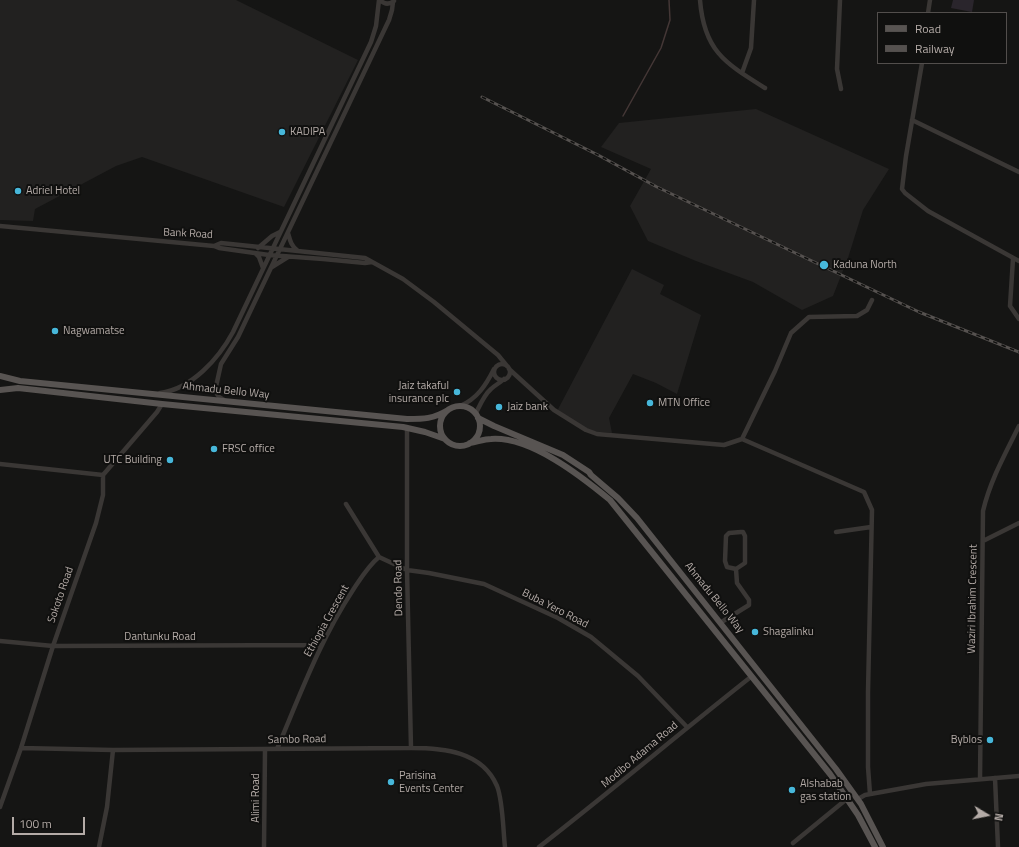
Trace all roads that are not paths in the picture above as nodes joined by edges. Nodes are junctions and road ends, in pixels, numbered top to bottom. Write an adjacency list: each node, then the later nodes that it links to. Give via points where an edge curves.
1 (379, 0): 6 (street, via 388,4); 15 (street, via 376,26 370,42)
2 (700, 0): 9 (street, via 704,25 710,41 721,57)
3 (754, 0): 9 (street, via 751,48)
4 (840, 0): 11 (street, via 837,69)
5 (930, 0): 7 (street)
6 (394, 1): 16 (street, via 389,20)
7 (928, 12)
8 (922, 64): 12 (street)
9 (742, 73): 10 (street)
10 (765, 88)
11 (841, 89)
12 (912, 120): 13 (street); 26 (street, via 901,186 905,193 928,211)
13 (1019, 172)
14 (0, 226): 17 (street, Bank Road)
15 (280, 232): 18 (street); 19 (street)
16 (288, 233): 20 (street); 21 (street, via 290,242)
17 (214, 246): 18 (street, Bank Road, via 221,243); 22 (street, Bank Road)
18 (258, 248): 19 (street, Bank Road)
19 (272, 249): 20 (street, Bank Road); 23 (street)
20 (280, 250): 21 (street, Bank Road); 24 (street)
21 (299, 251): 27 (street, Bank Road, via 352,256)
22 (254, 253): 23 (street, Bank Road); 29 (street, via 259,257)
23 (269, 255): 24 (street, Bank Road); 29 (street)
24 (277, 256): 25 (street, Bank Road); 30 (street)
25 (288, 256): 27 (street, Bank Road); 30 (street)
26 (1013, 259): 28 (street); 32 (street, via 1010,306)
27 (372, 262): 33 (street, Bank Road, via 403,279)
28 (1019, 262)
29 (263, 268): 40 (street, via 234,332 210,366 186,384)
30 (271, 268): 41 (street, via 238,337 218,370 215,390 218,397)
31 (872, 300): 48 (street, via 867,310 857,316 809,317 791,333)
32 (1019, 319)
33 (493, 351): 34 (street, Bank Road); 35 (street, via 498,360)
34 (508, 367): 35 (street, via 500,365); 37 (street); 38 (street, Bank Road)
35 (495, 368): 37 (street, via 496,377 499,380); 43 (street, via 474,398)
36 (0, 376): 40 (main road, Ahmadu Bello Way, via 20,381)
37 (505, 378): 38 (street, via 512,376); 45 (street, via 486,394)
38 (521, 380): 48 (street, Bank Road, via 554,410 597,434 724,445)
39 (0, 390): 42 (main road, Ahmadu Bello Way, via 18,388)
40 (151, 394): 41 (main road, Ahmadu Bello Way)
41 (229, 402): 44 (main road, Ahmadu Bello Way, via 407,419 437,417)
42 (162, 404): 47 (main road, Ahmadu Bello Way); 52 (street)
43 (460, 406): 44 (main road); 45 (main road, via 467,407)
44 (448, 410): 49 (main road, via 440,424)
45 (477, 416): 50 (main road, via 480,422 479,432); 61 (main road, Ahmadu Bello Way, via 494,426 563,455 589,472 637,518)
46 (1019, 426): 57 (street, Waziri Ibrahim Crescent, via 986,497)
47 (407, 427): 49 (main road, Ahmadu Bello Way); 60 (street, Dendo Road)
48 (742, 439): 55 (street, via 864,492 872,510)
49 (445, 440): 50 (main road, via 459,446)
50 (470, 443): 65 (main road, Ahmadu Bello Way, via 492,439 515,441 564,465 610,500)
51 (0, 464): 52 (street)
52 (103, 475): 64 (street, Sokoto Road, via 103,494 99,511)
53 (346, 504): 58 (street)
54 (1019, 523): 57 (street)
55 (871, 527): 56 (street); 75 (street, via 868,700)
56 (836, 532)
57 (983, 541): 74 (street, Waziri Ibrahim Crescent)
58 (379, 557): 60 (street); 63 (street, Ethiopia Crescent, via 371,563)
59 (736, 569): 59 (street, via 745,563 746,558 743,532 729,533 726,536 726,564 729,568); 61 (street, via 737,583 749,600 749,605)
60 (407, 570): 66 (street, Buba Yero Road, via 484,584 558,618 591,637 638,676); 68 (street, Dendo Road)
61 (720, 623): 77 (main road, Ahmadu Bello Way)
62 (0, 641): 64 (street, Dantunku Road)
63 (321, 645): 64 (street, Dantunku Road); 69 (street, Ethiopia Crescent)
64 (53, 646): 67 (street, Sokoto Road)
65 (752, 676): 66 (street, Modibo Adama Road); 76 (main road, Ahmadu Bello Way)
66 (687, 727): 83 (street, Modibo Adama Road)
67 (21, 748): 70 (street, Sambo Road); 78 (street, Sokoto Road)
68 (411, 748): 69 (street, Sambo Road); 82 (street, Sambo Road, via 448,750 465,755 480,764 497,786)
69 (277, 749): 71 (street, Sambo Road)
70 (113, 750): 71 (street, Sambo Road); 80 (street, via 107,807)
71 (265, 750): 81 (street, Alimi Road)
72 (1019, 776): 73 (street)
73 (995, 778): 74 (street); 86 (street)
74 (980, 779): 75 (street, via 926,784)
75 (870, 794): 77 (street)
76 (848, 798): 79 (street); 84 (main road, Ahmadu Bello Way)
77 (858, 799): 85 (main road, Ahmadu Bello Way)
78 (0, 807)
79 (793, 843)
80 (99, 847)
81 (264, 847)
82 (505, 847)
83 (539, 847)
84 (875, 847)
85 (883, 847)
86 (998, 847)

